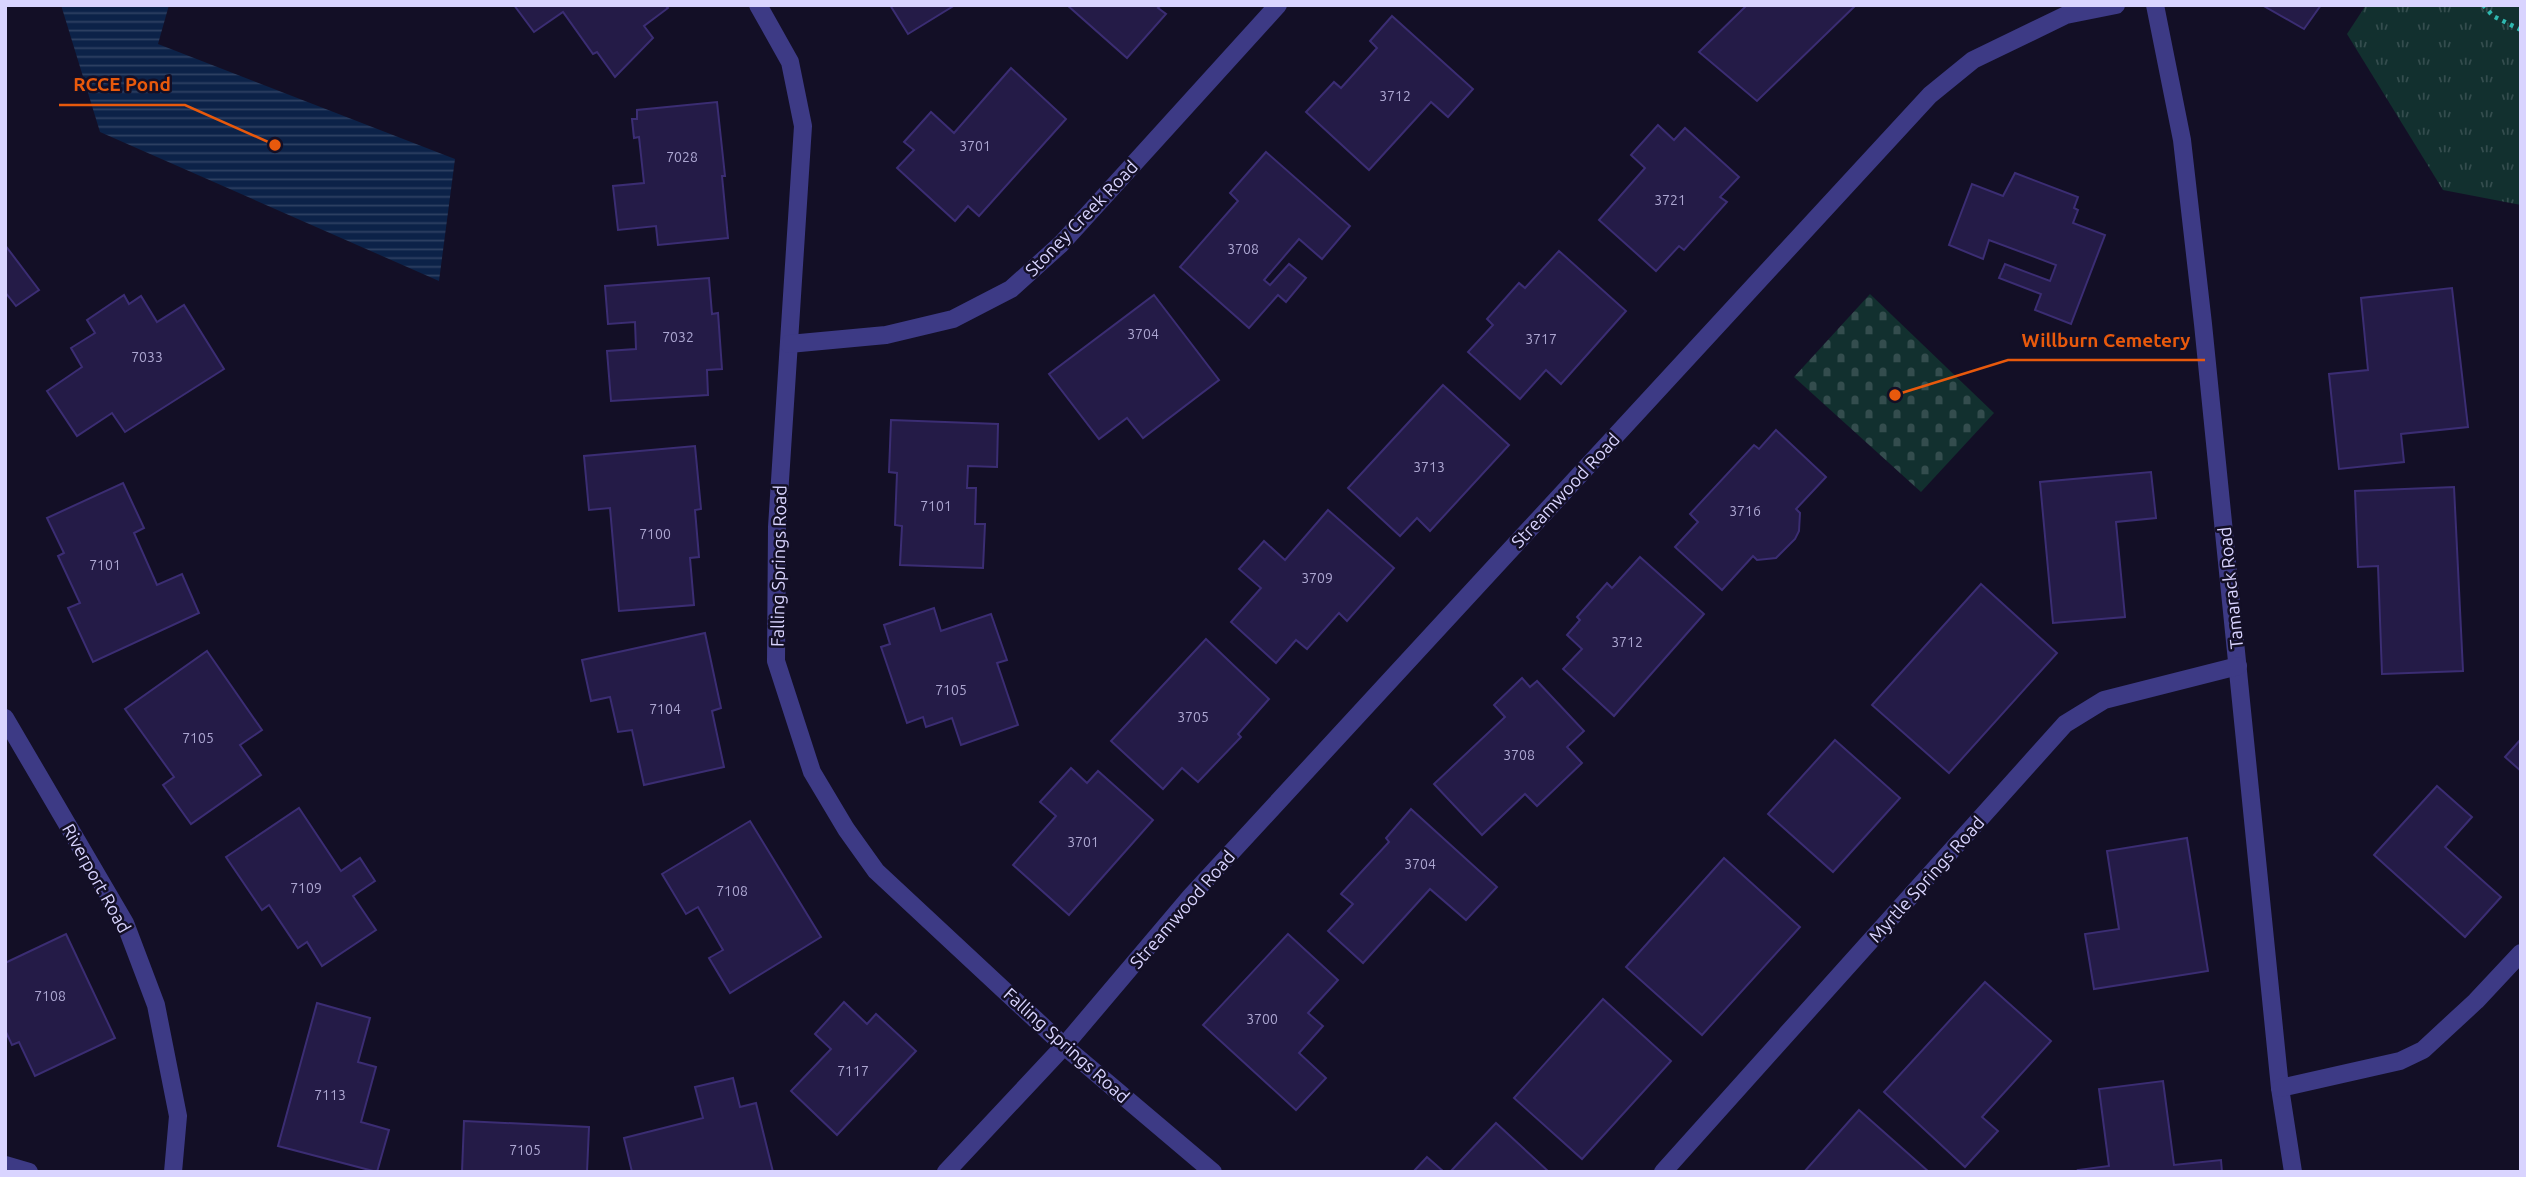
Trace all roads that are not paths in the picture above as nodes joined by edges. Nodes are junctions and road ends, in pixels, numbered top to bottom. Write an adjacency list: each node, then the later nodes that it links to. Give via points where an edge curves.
1 (758, 5): 5 (street, Falling Springs Road, via 790,62 803,126)
2 (1278, 5): 5 (street, Stoney Creek Road, via 1061,244 1012,289 953,319 886,335)
3 (2116, 5): 9 (street, Streamwood Road, via 2066,15 1973,60 1930,95 1191,896)
4 (2155, 5): 6 (street, Tamarack Road, via 2182,140)
5 (789, 345): 9 (street, Falling Springs Road, via 777,527 776,661 812,772 876,871)
6 (2238, 666): 10 (street, Tamarack Road); 16 (street, Myrtle Springs Road, via 2104,700 2065,724)
7 (5, 718): 13 (street, Riverport Road, via 125,923 156,1005 178,1116)
8 (2521, 953): 10 (street, via 2423,1050 2400,1062)
9 (1064, 1046): 14 (street, Streamwood Road); 15 (street, Falling Springs Road)
10 (2280, 1088): 17 (street, Tamarack Road)
11 (5, 1166): 12 (street)
12 (29, 1172)
13 (173, 1172)
14 (946, 1172)
15 (1213, 1172)
16 (1663, 1172)
17 (2293, 1172)

